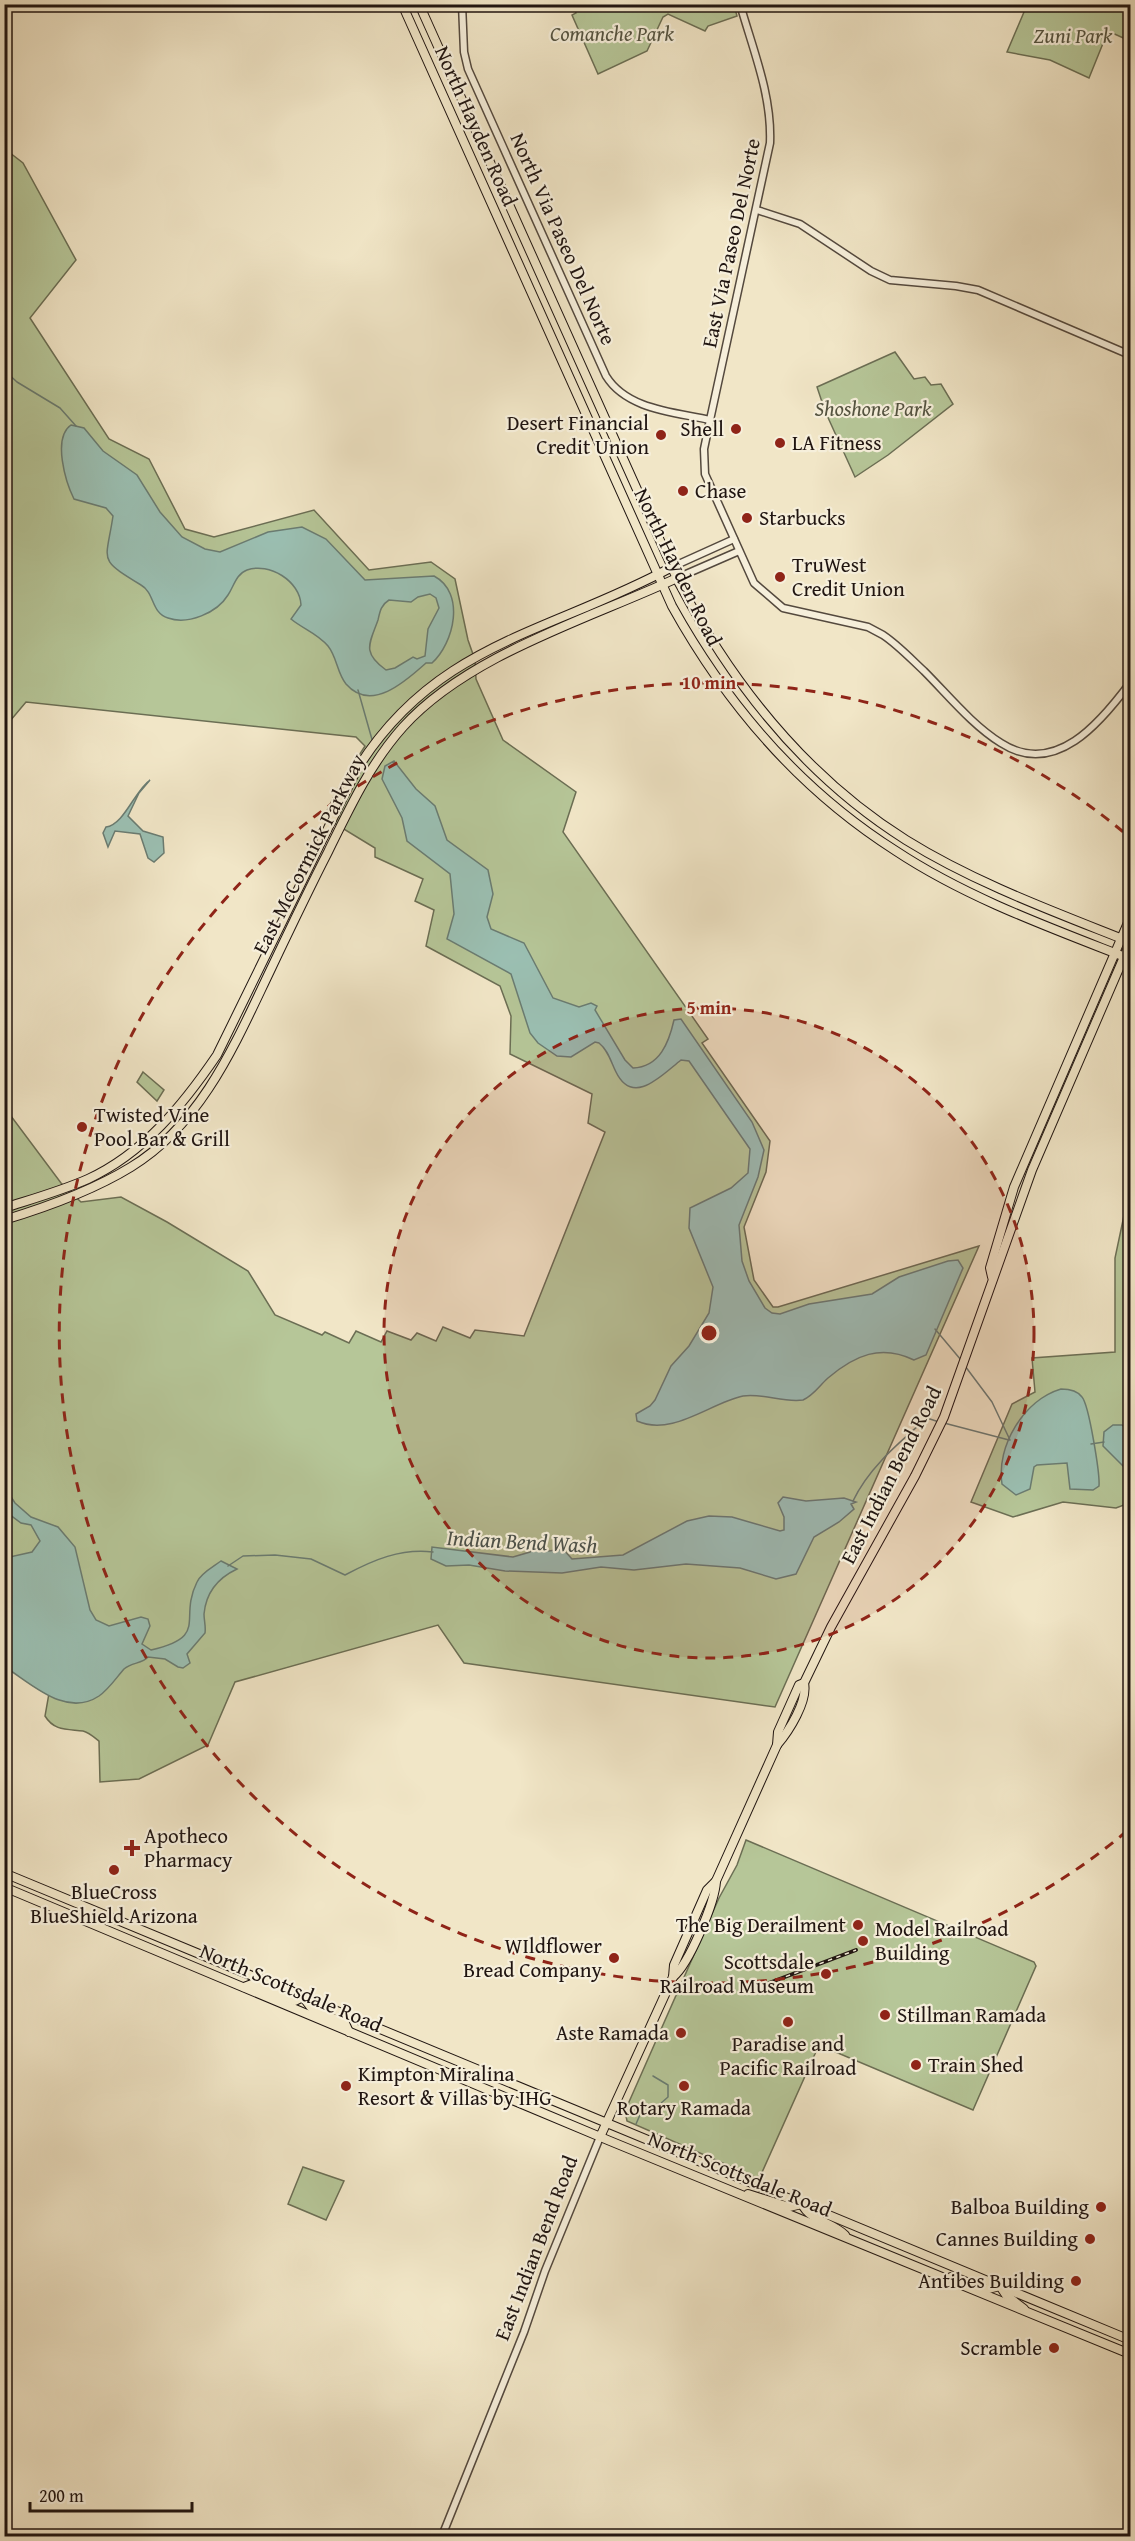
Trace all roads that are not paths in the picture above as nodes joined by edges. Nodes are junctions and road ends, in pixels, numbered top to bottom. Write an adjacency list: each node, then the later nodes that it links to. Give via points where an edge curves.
1 (402, 4): 11 (main road, North Hayden Road)
2 (419, 4): 10 (main road, North Hayden Road)
3 (462, 4): 7 (street, North Via Paseo Del Norte, via 468,69 606,376 634,401)
4 (740, 4): 5 (street, East Via Paseo Del Norte, via 771,124)
5 (757, 210): 6 (street, via 800,224 890,280 978,290); 7 (street, East Via Paseo Del Norte)
6 (1131, 355)
7 (710, 420): 8 (street, East Via Paseo Del Norte, via 704,448 705,474)
8 (734, 539): 9 (street, East Via Paseo Del Norte); 10 (street, East McCormick Parkway)
9 (739, 551): 12 (street, East McCormick Parkway); 14 (street, East Via Paseo Del Norte, via 754,583 783,608 868,627 883,634 1008,748 1029,754 1050,753 1074,743)
10 (672, 567): 11 (main road, East McCormick Parkway); 12 (main road, North Hayden Road)
11 (658, 575): 13 (main road, North Hayden Road); 20 (main road, East McCormick Parkway, via 460,665 394,720 356,771 217,1055 172,1116 126,1156)
12 (677, 578): 13 (main road, East McCormick Parkway); 16 (main road, North Hayden Road, via 719,656 759,710 803,758 853,802 906,840 962,870)
13 (663, 584): 18 (main road, North Hayden Road, via 687,632 732,700 777,754 836,808 935,874); 21 (main road, East McCormick Parkway, via 466,675 405,725 366,776 227,1062 181,1124 132,1166)
14 (1131, 683)
15 (1131, 918): 16 (main road, East Indian Bend Road)
16 (1122, 938): 17 (main road, North Hayden Road); 18 (main road, East Indian Bend Road)
17 (1131, 943): 19 (main road, East Indian Bend Road)
18 (1115, 953): 19 (main road, North Hayden Road); 24 (main road, East Indian Bend Road, via 1014,1187 990,1268)
19 (1128, 958): 24 (main road, East Indian Bend Road, via 1032,1170 998,1270)
20 (96, 1175): 21 (main road); 22 (main road, East McCormick Parkway)
21 (101, 1184): 23 (main road, East McCormick Parkway)
22 (4, 1208)
23 (4, 1220)
24 (992, 1277): 30 (main road, East Indian Bend Road, via 944,1417 804,1683 806,1690 716,1881 716,1892 693,1944 681,1970 673,1977)
25 (4, 1873): 28 (main road, North Scottsdale Road)
26 (4, 1887): 27 (main road, North Scottsdale Road)
27 (244, 1988): 28 (main road, via 252,1984 295,2001); 29 (main road, North Scottsdale Road)
28 (303, 1997): 29 (main road, via 313,2010 345,2023); 30 (main road, North Scottsdale Road)
29 (349, 2032): 31 (main road, North Scottsdale Road)
30 (607, 2122): 31 (main road, East Indian Bend Road); 33 (main road, North Scottsdale Road)
31 (600, 2137): 32 (main road, North Scottsdale Road); 42 (street, East Indian Bend Road)
32 (738, 2192): 33 (main road, via 759,2195 789,2207); 34 (main road, North Scottsdale Road)
33 (802, 2204): 34 (main road, via 810,2216 837,2227); 36 (main road, North Scottsdale Road)
34 (849, 2238): 35 (main road, North Scottsdale Road)
35 (940, 2276): 36 (main road, via 959,2278 988,2289); 37 (main road, North Scottsdale Road)
36 (1000, 2286): 37 (main road, via 1005,2295); 38 (main road, North Scottsdale Road)
37 (1028, 2313): 39 (main road, North Scottsdale Road)
38 (1086, 2322): 39 (main road); 40 (main road, North Scottsdale Road)
39 (1081, 2334): 41 (main road, North Scottsdale Road)
40 (1131, 2340)
41 (1131, 2354)
42 (442, 2536)

